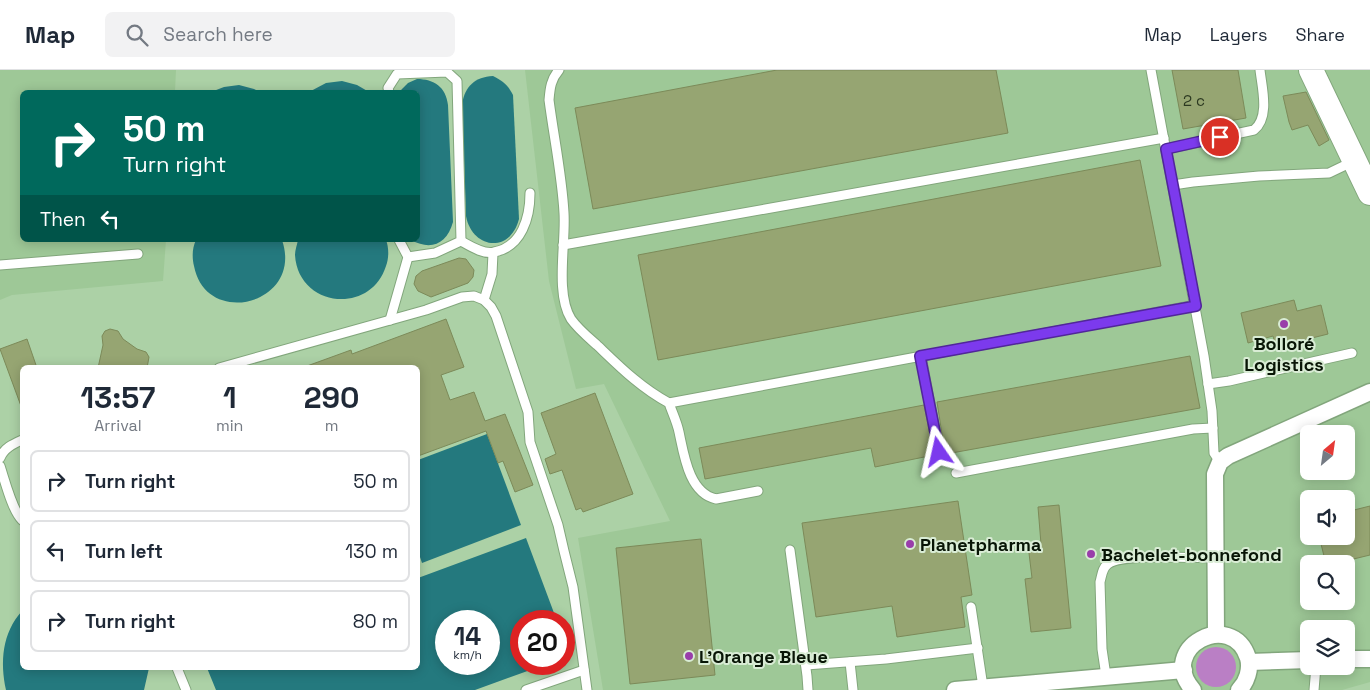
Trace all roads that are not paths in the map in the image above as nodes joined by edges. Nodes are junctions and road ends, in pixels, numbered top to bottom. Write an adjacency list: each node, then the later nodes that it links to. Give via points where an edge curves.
1 (1151, 70): 6 (lane)
2 (1260, 70): 7 (lane, via 1264,110 1259,126 1254,130)
3 (1311, 70): 8 (street)
4 (553, 72): 14 (lane, via 549,100 564,214)
5 (388, 90): 12 (lane, via 397,74 447,72 457,81)
6 (1164, 138): 7 (lane); 14 (lane)
7 (1166, 149): 9 (lane)
8 (1363, 157): 9 (lane, via 1328,174 1259,176); 11 (street)
9 (1173, 186): 20 (lane)
10 (530, 194): 15 (lane, via 530,211 520,235)
11 (1370, 194)
12 (461, 241): 15 (lane); 17 (lane, via 435,253)
13 (401, 242): 17 (lane)
14 (563, 245): 27 (lane, via 565,300 571,318 633,379)
15 (493, 253): 19 (lane, via 492,274)
16 (138, 254): 18 (lane)
17 (408, 257): 21 (lane)
18 (0, 265)
19 (484, 300): 21 (lane, via 474,296 462,297); 49 (lane, via 496,316 528,412 530,442 558,525 573,587)
20 (1196, 306): 23 (lane); 25 (lane)
21 (390, 320): 24 (lane)
22 (1352, 353): 25 (lane)
23 (920, 356): 27 (lane); 30 (lane)
24 (230, 365)
25 (1208, 384): 28 (lane)
26 (1370, 392): 32 (street)
27 (668, 403): 35 (lane, via 679,430 688,468 703,494 716,499)
28 (1213, 428): 32 (lane, via 1214,453); 34 (lane)
29 (20, 441): 31 (lane, via 2,453)
30 (939, 452)
31 (0, 458)
32 (1220, 462): 38 (street, via 1215,474)
33 (0, 466): 36 (lane)
34 (956, 473)
35 (758, 491)
36 (20, 517)
37 (790, 550): 47 (lane)
38 (1216, 558): 40 (street); 52 (lane, via 1129,558 1106,565 1100,582)
39 (971, 606): 41 (lane)
40 (1216, 634): 46 (street, via 1234,640 1246,653); 50 (street, via 1201,638 1190,648)
41 (978, 648): 45 (lane); 54 (lane)
42 (1355, 659): 43 (street)
43 (1370, 659)
44 (1300, 660): 46 (street)
45 (850, 662): 47 (lane); 59 (lane)
46 (1249, 662): 62 (street, via 1246,680)
47 (806, 665): 58 (lane)
48 (178, 670): 55 (lane)
49 (584, 670): 56 (lane); 57 (lane)
50 (1184, 670): 52 (street); 61 (street)
51 (1315, 675): 63 (lane)
52 (1106, 676): 53 (street)
53 (1061, 685): 54 (street)
54 (983, 687): 60 (street)
55 (186, 690)
56 (526, 690)
57 (587, 690)
58 (808, 690)
59 (852, 690)
60 (954, 690)
61 (1194, 690)
62 (1239, 690)
63 (1314, 690)

